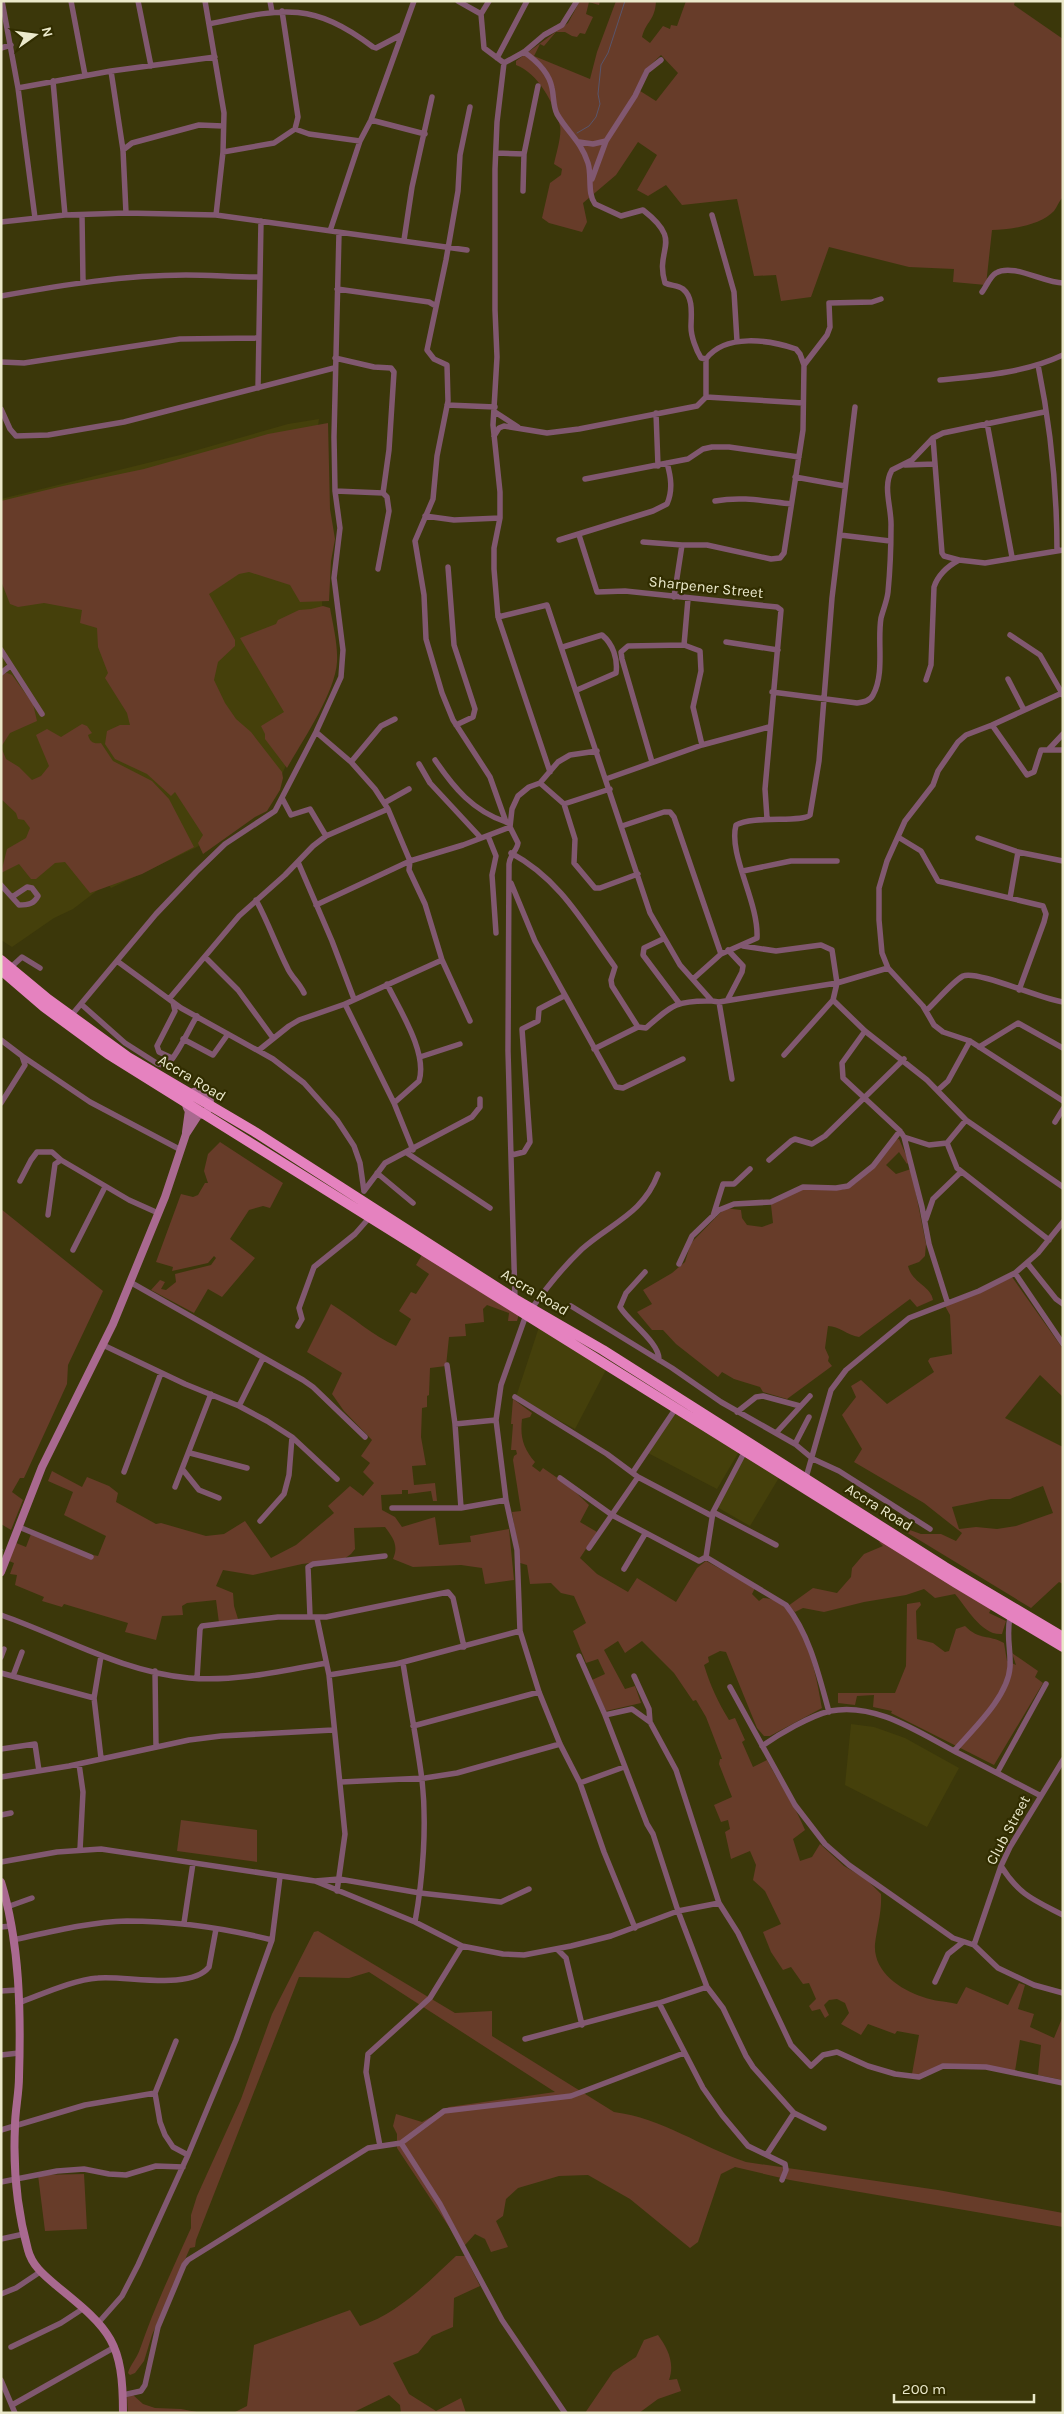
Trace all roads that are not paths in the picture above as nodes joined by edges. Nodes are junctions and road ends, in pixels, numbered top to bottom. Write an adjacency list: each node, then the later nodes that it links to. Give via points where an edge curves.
1 (2, 1): 16 (street)
2 (71, 1): 25 (street)
3 (138, 1): 23 (street)
4 (205, 1): 14 (street)
5 (270, 1): 12 (street)
6 (414, 1): 15 (street)
7 (458, 1): 13 (street)
8 (489, 1): 13 (street)
9 (527, 1): 20 (street)
10 (577, 1): 18 (street, via 562,25)
11 (282, 11): 12 (street); 15 (street, via 322,16 376,48); 33 (street, via 298,117)
12 (272, 12): 14 (street)
13 (481, 14): 20 (street, via 484,48)
14 (209, 24): 19 (street)
15 (401, 35): 31 (street)
16 (11, 45): 17 (street); 28 (street)
17 (1, 48)
18 (524, 52): 22 (street); 38 (street, via 547,75 556,111)
19 (216, 57): 23 (street); 32 (street, via 223,99)
20 (497, 58): 22 (street)
21 (661, 60): 37 (street, via 647,71)
22 (504, 63): 42 (street)
23 (151, 66): 24 (street)
24 (111, 71): 25 (street); 35 (street)
25 (85, 76): 26 (street)
26 (53, 81): 28 (street); 47 (street)
27 (538, 86): 43 (street)
28 (18, 88): 51 (street)
29 (432, 97): 34 (street)
30 (470, 107): 57 (street)
31 (370, 120): 34 (street); 36 (street)
32 (223, 126): 39 (street, via 199,125); 41 (street)
33 (295, 129): 36 (street); 41 (street, via 274,143)
34 (424, 134): 56 (street)
35 (121, 139): 39 (street); 40 (street)
36 (360, 141): 54 (street)
37 (606, 141): 38 (street, via 593,144); 44 (street)
38 (579, 142): 44 (street)
39 (132, 143): 40 (street)
40 (123, 150): 46 (street)
41 (223, 152): 49 (street)
42 (496, 153): 43 (street); 83 (street)
43 (524, 154): 45 (street)
44 (592, 181): 70 (street, via 595,204 621,216 643,210 665,232 667,247 662,261 663,278 667,285 683,288 687,294 696,346 701,358)
45 (523, 191)
46 (126, 213): 48 (street); 49 (street)
47 (65, 215): 48 (street); 51 (street)
48 (82, 215): 60 (street)
49 (216, 215): 52 (street)
50 (712, 215): 68 (street, via 734,292)
51 (35, 218): 53 (street)
52 (261, 221): 54 (street); 59 (street)
53 (1, 222)
54 (330, 231): 55 (street)
55 (339, 233): 56 (street); 62 (street)
56 (404, 240): 57 (street)
57 (448, 248): 58 (street); 66 (street)
58 (467, 250)
59 (259, 277): 60 (street, via 186,275); 67 (street)
60 (83, 282): 64 (street)
61 (1063, 283): 63 (street, via 1021,272 1002,271 994,274)
62 (337, 289): 66 (street, via 429,302); 71 (street)
63 (982, 292)
64 (1, 296)
65 (880, 299): 73 (street, via 829,303 827,335)
66 (436, 306): 80 (street, via 427,350 434,359 447,366)
67 (258, 338): 72 (street, via 180,339 24,363); 77 (street)
68 (738, 341): 70 (street); 73 (street, via 796,350)
69 (1063, 355): 74 (street)
70 (708, 356): 78 (street)
71 (335, 358): 75 (street); 99 (street, via 391,368 394,372)
72 (1, 362)
73 (804, 365): 79 (street)
74 (1038, 365): 76 (street); 84 (street)
75 (334, 368): 77 (street); 98 (street)
76 (940, 380)
77 (258, 388): 82 (street, via 124,422 48,435 16,436)
78 (706, 397): 79 (street); 85 (street, via 697,406)
79 (803, 403): 90 (street)
80 (447, 404): 83 (street); 102 (street, via 433,499)
81 (855, 406): 97 (street)
82 (1, 409)
83 (495, 410): 87 (street); 88 (street)
84 (1044, 412): 86 (street); 110 (street)
85 (656, 413): 87 (street, via 547,433); 94 (street)
86 (987, 422): 89 (street); 111 (street)
87 (518, 427): 88 (street, via 502,426)
88 (494, 436): 103 (street)
89 (933, 438): 92 (street); 93 (street)
90 (799, 456): 91 (street, via 729,447 703,449 688,459); 95 (street)
91 (667, 463): 94 (street); 104 (street, via 671,478 667,504)
92 (935, 464): 93 (street); 112 (street, via 942,553)
93 (903, 465): 107 (street, via 892,470 888,480)
94 (658, 466): 96 (street)
95 (795, 477): 97 (street); 101 (street)
96 (585, 479)
97 (846, 486): 105 (street)
98 (335, 492): 99 (street); 138 (street, via 340,528 334,578 343,664 341,677)
99 (383, 493): 114 (street, via 389,501 389,511)
100 (715, 501): 101 (street, via 744,498)
101 (791, 504): 109 (street, via 784,553 780,558 760,557 707,545)
102 (425, 516): 103 (street, via 454,520); 135 (street, via 415,541 424,595 426,639 442,693)
103 (500, 518): 117 (street, via 494,548)
104 (579, 535): 106 (street); 115 (street, Sharpener Street, via 597,592)
105 (840, 535): 107 (street); 131 (street)
106 (559, 540)
107 (890, 541): 131 (street, via 888,595 881,619 877,680 872,697 857,703)
108 (643, 542): 109 (street)
109 (682, 546): 115 (street)
110 (1061, 550): 111 (street)
111 (1012, 557): 112 (street, via 985,562)
112 (959, 560): 127 (street, via 937,578 934,587 933,631)
113 (448, 567): 135 (street, via 454,645 475,709 473,717)
114 (378, 569)
115 (674, 597): 116 (street, Sharpener Street)
116 (688, 599): 120 (street); 123 (street, Sharpener Street, via 777,606 782,615)
117 (498, 617): 121 (street, via 547,605); 148 (street)
118 (1010, 635): 130 (street, via 1040,655)
119 (726, 642): 123 (street)
120 (684, 645): 140 (street, via 700,651 701,656 701,671 692,707); 146 (street, via 635,644 621,652)
121 (563, 647): 128 (street); 128 (street, via 598,635 612,647 616,673)
122 (1, 650): 124 (street)
123 (778, 650): 129 (street, Sharpener Street)
124 (10, 666): 125 (street); 133 (street)
125 (1, 673)
126 (1008, 679): 132 (street)
127 (926, 680)
128 (577, 690): 143 (street)
129 (772, 692): 131 (street); 137 (street, Sharpener Street)
130 (1062, 694): 132 (street)
131 (825, 697): 156 (street, via 810,815 804,818)
132 (1024, 710): 136 (street)
133 (42, 714)
134 (395, 720): 145 (street, via 381,726)
135 (456, 725): 157 (street, via 490,777)
136 (992, 725): 141 (street, via 1027,775 1034,772 1040,751); 161 (street, via 966,735 958,742 938,771 933,785 913,808)
137 (769, 727): 140 (street); 156 (street, Sharpener Street, via 765,789)
138 (316, 732): 145 (street); 153 (street)
139 (1063, 734): 141 (street)
140 (702, 745): 146 (street)
141 (1049, 749): 142 (street)
142 (1063, 750)
143 (597, 751): 148 (street, via 570,755); 149 (street)
144 (436, 760): 157 (street, via 471,804)
145 (351, 762): 155 (street)
146 (652, 762): 149 (street)
147 (419, 764): 162 (street, via 430,783)
148 (550, 772): 150 (street)
149 (606, 779): 152 (street)
150 (540, 783): 154 (street); 157 (street, via 518,796)
151 (409, 789): 155 (street)
152 (610, 789): 154 (street); 158 (street)
153 (282, 798): 159 (street, via 291,815 310,809); 186 (street, via 275,811 225,844 196,872)
154 (564, 804): 171 (street, via 575,839 574,863 595,888)
155 (386, 806): 159 (street); 166 (street)
156 (767, 818): 170 (street, via 736,825 734,839)
157 (509, 824): 160 (street); 165 (street, via 518,842 516,850)
158 (622, 826): 171 (street); 182 (street, via 664,812 670,812 674,817)
159 (326, 836): 169 (street)
160 (488, 836): 162 (street); 178 (street, via 496,856 492,875)
161 (898, 837): 175 (street, via 922,851 938,880); 188 (street, via 879,888 880,936)
162 (481, 838): 166 (street)
163 (978, 838): 164 (street)
164 (1018, 852): 168 (street); 175 (street)
165 (511, 853): 172 (street); 210 (street, via 552,882 592,932 615,967 612,986)
166 (410, 861): 177 (street); 185 (street, via 409,870 425,904)
167 (836, 861): 170 (street, via 791,861)
168 (1063, 861)
169 (298, 862): 176 (street); 177 (street)
170 (743, 871): 180 (street, via 757,936)
171 (638, 874): 179 (street, via 650,913)
172 (510, 878): 195 (street, via 535,941); 246 (street, via 508,1050)
173 (1, 885): 174 (street)
174 (12, 897)
175 (1010, 898): 193 (street, via 1040,905 1045,911)
176 (256, 900): 183 (street); 194 (street, via 287,968 299,981)
177 (316, 905): 197 (street)
178 (496, 933)
179 (663, 939): 190 (street); 203 (street, via 644,948 644,955)
180 (742, 946): 181 (street); 191 (street, via 776,951 826,946 832,950)
181 (728, 950): 182 (street); 196 (street, via 743,966)
182 (721, 954): 190 (street)
183 (205, 957): 199 (street); 214 (street, via 238,990)
184 (1, 960): 189 (highway, Accra Road)
185 (442, 960): 192 (street); 209 (street)
186 (117, 961): 199 (street); 204 (street)
187 (40, 968): 189 (street, via 22,957)
188 (888, 968): 191 (street); 206 (street)
189 (5, 969): 207 (highway, Accra Road); 233 (highway, Accra Road, via 68,1026)
190 (693, 979): 200 (street)
191 (837, 982): 196 (street); 198 (street)
192 (387, 984): 197 (street); 224 (street)
193 (1020, 990): 202 (street); 206 (street, via 970,974 960,978)
194 (304, 993)
195 (564, 996): 220 (street); 246 (street, via 539,1009 538,1021 522,1030 530,1142 524,1152)
196 (728, 999): 201 (street)
197 (354, 1000): 205 (street)
198 (833, 1000): 211 (street); 222 (street)
199 (171, 1001): 208 (street); 225 (street, via 176,1012 157,1046 160,1052)
200 (712, 1001): 201 (street); 203 (street)
201 (719, 1002): 228 (street)
202 (1063, 1002)
203 (679, 1003): 210 (street, via 670,1006 646,1028)
204 (81, 1004): 207 (street); 225 (street, via 125,1043 158,1064 166,1065)
205 (345, 1004): 214 (street, via 299,1020); 235 (street)
206 (926, 1011): 216 (street, via 942,1032)
207 (70, 1016): 233 (highway, Accra Road)
208 (197, 1016): 212 (street); 213 (street)
209 (470, 1021)
210 (638, 1027): 220 (street)
211 (865, 1031): 227 (street); 230 (street, via 840,1067 843,1078)
212 (228, 1034): 213 (street, via 216,1055); 221 (street)
213 (183, 1038): 225 (street)
214 (273, 1038): 221 (street)
215 (1, 1040): 223 (street)
216 (970, 1041): 218 (street); 229 (street, via 948,1081)
217 (460, 1044): 224 (street)
218 (979, 1047): 219 (street, via 1018,1024); 232 (street)
219 (1063, 1048)
220 (594, 1049): 226 (street, via 618,1089)
221 (259, 1050): 257 (street, via 304,1083 337,1120 358,1155)
222 (784, 1055)
223 (22, 1056): 234 (street, via 23,1070); 244 (street, via 90,1102)
224 (420, 1057): 235 (street, via 419,1081)
225 (172, 1058)
226 (683, 1059)
227 (904, 1060): 229 (street); 230 (street)
228 (732, 1079)
229 (938, 1090): 238 (street)
230 (865, 1098): 240 (street); 249 (street, via 818,1141 812,1144 795,1139)
231 (480, 1099): 245 (street, via 480,1108 472,1117)
232 (1063, 1101)
233 (188, 1102): 237 (highway, Accra Road); 237 (street); 241 (street)
234 (1, 1103)
235 (394, 1103): 245 (street)
236 (1063, 1109): 239 (street)
237 (204, 1111): 241 (street); 248 (highway, Accra Road)
238 (966, 1120): 243 (street); 256 (street)
239 (1055, 1122)
240 (900, 1131): 242 (street); 262 (street, via 873,1166 848,1186 797,1188 771,1202 734,1204)
241 (186, 1134): 244 (street)
242 (904, 1137): 243 (street, via 929,1145); 265 (street)
243 (947, 1143): 251 (street)
244 (181, 1150): 260 (street)
245 (410, 1152): 252 (street, via 385,1163); 259 (street)
246 (512, 1155): 273 (street)
247 (62, 1160): 254 (street, via 52,1152 37,1152); 255 (street); 261 (street, via 55,1164)
248 (291, 1160): 257 (highway, Accra Road); 263 (highway, Accra Road)
249 (769, 1160)
250 (750, 1170): 262 (street, via 734,1184 723,1184)
251 (961, 1172): 265 (street, via 934,1199); 266 (street)
252 (377, 1173): 257 (street); 258 (street)
253 (658, 1174): 277 (street, via 648,1194 633,1211 584,1248 559,1273)
254 (20, 1181)
255 (105, 1186): 260 (street); 267 (street)
256 (1063, 1187)
257 (362, 1194): 273 (highway, Accra Road)
258 (413, 1203)
259 (490, 1208)
260 (158, 1213): 272 (street)
261 (48, 1215)
262 (713, 1216): 268 (street, via 692,1236)
263 (370, 1217): 277 (highway, Accra Road); 278 (street, via 355,1234 314,1267 299,1308 302,1319)
264 (1063, 1222): 266 (street)
265 (926, 1224): 274 (street, via 929,1244)
266 (1049, 1240): 269 (street)
267 (73, 1250)
268 (679, 1264)
269 (1028, 1264): 271 (street); 275 (street)
270 (645, 1272): 282 (street, via 626,1293 620,1307 654,1345)
271 (1015, 1273): 274 (street, via 979,1291); 279 (street)
272 (130, 1282): 280 (street); 281 (street)
273 (515, 1298): 277 (highway, Accra Road)
274 (948, 1301): 301 (street, via 909,1318 841,1375 831,1390 823,1413)
275 (1063, 1304)
276 (571, 1306): 282 (street)
277 (529, 1312): 290 (highway, Accra Road); 293 (street, via 501,1384); 308 (highway, Accra Road, via 640,1373)
278 (298, 1326)
279 (1063, 1344)
280 (103, 1345): 284 (street); 317 (street, via 42,1467)
281 (263, 1358): 288 (street); 296 (street, via 313,1387)
282 (659, 1360): 291 (street)
283 (447, 1364): 294 (street)
284 (160, 1373): 285 (street); 304 (street)
285 (211, 1394): 288 (street); 300 (street)
286 (810, 1396): 289 (street)
287 (515, 1397): 305 (street)
288 (239, 1406): 297 (street)
289 (800, 1406): 291 (street, via 763,1396 756,1397); 295 (street)
290 (676, 1408): 299 (highway, Accra Road); 305 (street)
291 (737, 1412): 295 (street)
292 (809, 1418): 298 (street)
293 (496, 1420): 294 (street); 311 (street)
294 (455, 1424): 313 (street)
295 (776, 1433): 298 (street)
296 (365, 1437)
297 (292, 1438): 307 (street); 316 (street, via 284,1494)
298 (795, 1444): 301 (street)
299 (745, 1451): 308 (highway, Accra Road); 314 (street)
300 (190, 1453): 302 (street); 303 (street)
301 (813, 1459): 308 (street); 318 (street, via 839,1471)
302 (247, 1468)
303 (183, 1470): 309 (street); 310 (street, via 200,1490)
304 (124, 1472)
305 (636, 1474): 314 (street); 315 (street)
306 (560, 1478): 315 (street)
307 (337, 1479)
308 (804, 1483): 329 (highway, Accra Road); 332 (highway, Accra Road)
309 (176, 1487)
310 (218, 1498)
311 (506, 1500): 313 (street); 331 (street, via 516,1550)
312 (392, 1508): 313 (street)
313 (461, 1508)
314 (712, 1514): 320 (street); 324 (street)
315 (612, 1515): 319 (street); 321 (street)
316 (260, 1522)
317 (19, 1527): 323 (street); 326 (street)
318 (930, 1529)
319 (645, 1534): 324 (street, via 695,1560); 325 (street)
320 (776, 1545)
321 (589, 1548)
322 (385, 1556): 328 (street, via 308,1567)
323 (91, 1557)
324 (706, 1558): 352 (street, via 786,1605 794,1615 812,1654)
325 (624, 1569)
326 (1, 1572)
327 (1, 1615): 337 (street)
328 (310, 1616): 330 (street); 347 (street, via 278,1616 202,1626)
329 (1010, 1617): 334 (highway, Accra Road); 361 (street, via 1007,1630 1008,1678 988,1712)
330 (317, 1618): 333 (street, via 448,1592 453,1598); 340 (street)
331 (520, 1631): 333 (street); 350 (street)
332 (1063, 1637)
333 (464, 1647): 341 (street)
334 (1063, 1647)
335 (4, 1649): 339 (street)
336 (22, 1652): 345 (street)
337 (101, 1656): 342 (street); 351 (street)
338 (579, 1656): 353 (street)
339 (1, 1657)
340 (326, 1663): 344 (street); 347 (street, via 261,1674)
341 (403, 1663): 344 (street); 355 (street)
342 (155, 1672): 347 (street); 359 (street)
343 (1, 1673): 345 (street)
344 (328, 1675): 356 (street)
345 (13, 1676): 351 (street)
346 (634, 1676): 354 (street, via 649,1709)
347 (197, 1678)
348 (1046, 1684): 367 (street)
349 (730, 1687): 358 (street)
350 (539, 1692): 355 (street); 357 (street)
351 (94, 1698): 362 (street)
352 (829, 1712): 358 (street, via 782,1733); 361 (street, via 880,1715 913,1728)
353 (605, 1715): 354 (street, via 632,1709); 365 (street)
354 (650, 1722): 387 (street, via 676,1770)
355 (413, 1726): 369 (street)
356 (334, 1730): 359 (street, via 221,1736); 370 (street)
357 (560, 1744): 369 (street, via 461,1772); 371 (street)
358 (762, 1746): 399 (street, via 795,1805 825,1844 849,1866)
359 (156, 1747): 362 (street)
360 (1, 1749): 366 (street, via 36,1744)
361 (954, 1751): 367 (street)
362 (102, 1758): 364 (street)
363 (1063, 1760): 372 (street, Club Street)
364 (79, 1764): 366 (street); 375 (street, via 83,1792)
365 (624, 1767): 371 (street); 389 (street, via 646,1824 654,1834)
366 (39, 1771): 368 (street)
367 (997, 1773): 372 (street)
368 (1, 1777)
369 (421, 1778): 370 (street); 385 (street, via 423,1842)
370 (341, 1782): 380 (street, via 345,1834)
371 (580, 1783): 395 (street)
372 (1041, 1796): 378 (street, Club Street)
373 (11, 1813): 374 (street)
374 (1, 1815)
375 (80, 1850): 376 (street); 377 (street, via 100,1849)
376 (1, 1862)
377 (193, 1863): 379 (street); 392 (street)
378 (1001, 1866): 390 (street, via 1023,1894); 400 (street, Club Street)
379 (280, 1876): 381 (street); 398 (street)
380 (340, 1878): 381 (street); 384 (street); 385 (street)
381 (316, 1881): 384 (street)
382 (1, 1882): 388 (street)
383 (529, 1890): 385 (street, via 501,1902)
384 (336, 1891): 391 (street)
385 (420, 1893): 391 (street)
386 (32, 1898): 388 (street)
387 (719, 1902): 389 (street); 418 (street, via 738,1933 790,2045 811,2066 823,2054 837,2052 875,2068 919,2077 943,2066 986,2068)
388 (7, 1907): 393 (street)
389 (678, 1911): 395 (street); 406 (street)
390 (1063, 1915)
391 (414, 1922): 401 (street)
392 (184, 1923): 396 (street); 397 (street, via 126,1921)
393 (10, 1926): 394 (street); 397 (street)
394 (1, 1927)
395 (635, 1928): 402 (street)
396 (216, 1929): 398 (street); 410 (street, via 209,1967 198,1976 158,1981 96,1978)
397 (13, 1940): 407 (street)
398 (272, 1940): 427 (street, via 236,2040)
399 (963, 1942): 400 (street); 405 (street, via 948,1954)
400 (974, 1944): 409 (street, via 998,1968 1034,1985)
401 (462, 1946): 403 (street, via 503,1954); 425 (street, via 430,1998 368,2054 366,2072)
402 (571, 1946): 403 (street); 404 (street)
403 (557, 1949): 404 (street)
404 (566, 1958): 412 (street)
405 (935, 1982)
406 (708, 1987): 411 (street); 420 (street, via 723,2008 752,2067)
407 (17, 1990): 408 (street); 410 (street)
408 (1, 1991)
409 (1063, 1993)
410 (18, 2003): 415 (street)
411 (659, 2003): 412 (street); 416 (street)
412 (582, 2025): 413 (street)
413 (525, 2039)
414 (176, 2041): 419 (street)
415 (19, 2053): 417 (street); 421 (street)
416 (684, 2054): 424 (street, via 571,2096 444,2111); 426 (street, via 703,2088 748,2146)
417 (1, 2055)
418 (1063, 2083)
419 (155, 2093): 421 (street, via 84,2105); 427 (street, via 165,2135 173,2147)
420 (794, 2113): 422 (street); 426 (street)
421 (15, 2126): 423 (street); 429 (street)
422 (824, 2128)
423 (1, 2130)
424 (401, 2143): 425 (street); 445 (street, via 440,2204 502,2320)
425 (380, 2146): 441 (street, via 368,2148 188,2260 158,2327 145,2385 141,2391)
426 (767, 2154): 430 (street, via 785,2164)
427 (188, 2155): 428 (street)
428 (183, 2167): 429 (street, via 156,2166 126,2175 84,2169); 437 (street, via 129,2285)
429 (16, 2178): 431 (street); 432 (street)
430 (782, 2180)
431 (1, 2182)
432 (24, 2234): 433 (street); 434 (street, via 29,2253)
433 (1, 2239)
434 (40, 2272): 435 (street); 436 (street)
435 (1, 2294)
436 (84, 2308): 437 (street); 439 (street)
437 (99, 2322): 438 (street)
438 (115, 2346): 441 (street, via 120,2360); 442 (street)
439 (11, 2348)
440 (1, 2380): 442 (street)
441 (123, 2395): 444 (street)
442 (12, 2405): 443 (street)
443 (14, 2413)
444 (123, 2413)
445 (565, 2413)

